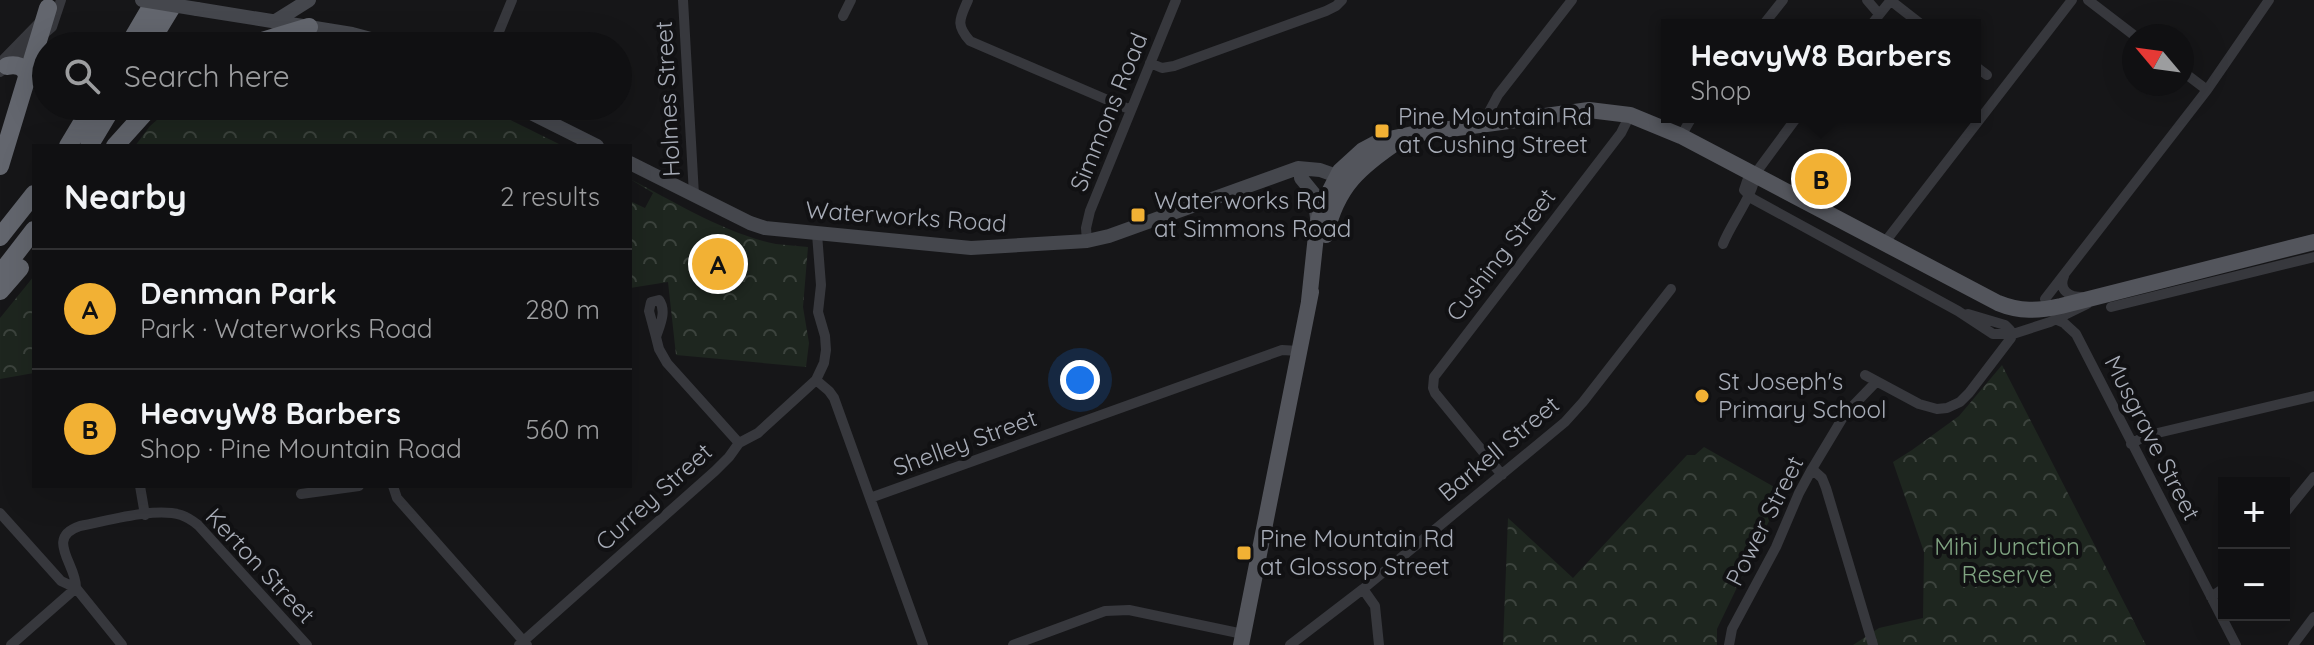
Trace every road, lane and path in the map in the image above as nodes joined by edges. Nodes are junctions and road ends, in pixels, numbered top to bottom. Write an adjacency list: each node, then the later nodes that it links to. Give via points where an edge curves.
1 (68, 0): 20 (street)
2 (142, 0): 25 (main road, bridge)
3 (155, 0): 31 (highway)
4 (176, 0): 32 (highway)
5 (308, 0): 25 (main road); 27 (main road)
6 (512, 0): 36 (street)
7 (683, 0): 69 (street, Holmes Street)
8 (851, 0): 21 (street)
9 (968, 0): 46 (street, via 959,20 970,41)
10 (1176, 0): 39 (street, Simmons Road)
11 (1572, 0): 56 (street, via 1498,95)
12 (1783, 0): 22 (street)
13 (1867, 0): 19 (street)
14 (1891, 0): 19 (street); 24 (street)
15 (2072, 0): 48 (street)
16 (2088, 0): 26 (street)
17 (2269, 0): 45 (street)
18 (1339, 3): 39 (street, via 1169,68)
19 (1879, 14): 23 (street)
20 (50, 15): 29 (street); 30 (street)
21 (843, 16)
22 (1768, 19)
23 (1875, 19)
24 (1915, 19)
25 (274, 22): 27 (main road); 33 (highway)
26 (2122, 26)
27 (309, 27): 34 (highway); 35 (main road)
28 (32, 32): 40 (street)
29 (32, 32)
30 (34, 32)
31 (136, 32)
32 (157, 32)
33 (259, 32)
34 (292, 32)
35 (338, 32)
36 (499, 32)
37 (32, 34): 40 (street)
38 (32, 63): 43 (highway)
39 (1150, 63): 46 (street, Simmons Road)
40 (2, 67): 43 (highway, via 14,64)
41 (1981, 70): 42 (street)
42 (1987, 75)
43 (27, 76): 64 (highway)
44 (2194, 80): 45 (street)
45 (2207, 90): 83 (street)
46 (1131, 110): 76 (street, Simmons Road, via 1088,218)
47 (1630, 115): 56 (main road, via 1578,110); 57 (main road); 105 (street, Cushing Street, via 1436,372 1435,393)
48 (1981, 118)
49 (84, 120): 58 (highway)
50 (105, 120): 59 (highway)
51 (138, 120): 60 (highway)
52 (545, 120): 61 (main road)
53 (1689, 123): 57 (street)
54 (1793, 123): 65 (street)
55 (1977, 123): 77 (street)
56 (1488, 124): 68 (main road, via 1408,135)
57 (1681, 136): 62 (main road)
58 (69, 144)
59 (90, 144)
60 (117, 144)
61 (593, 144)
62 (1734, 162): 65 (main road); 70 (street)
63 (632, 164): 69 (main road, Waterworks Road)
64 (0, 166)
65 (1755, 174): 70 (street, via 1747,181); 77 (main road)
66 (1279, 176): 67 (main road, Waterworks Road); 68 (main road, Waterworks Road, via 1303,168 1320,170); 76 (main road, Waterworks Road)
67 (1301, 178): 68 (main road, Waterworks Road); 72 (main road, via 1314,194)
68 (1339, 184): 72 (main road, via 1322,206); 87 (main road)
69 (694, 195): 74 (main road, Waterworks Road, via 758,226)
70 (1747, 195): 79 (street); 92 (street)
71 (32, 197): 75 (highway)
72 (1317, 226): 87 (main road)
73 (32, 233): 82 (highway)
74 (817, 234): 76 (main road, Waterworks Road, via 985,248); 99 (street, via 818,312 826,350)
75 (0, 237)
76 (1087, 241)
77 (1885, 242): 89 (main road)
78 (2314, 242): 88 (main road)
79 (1723, 244)
80 (32, 252): 85 (highway)
81 (2314, 257): 88 (street)
82 (0, 274)
83 (2065, 274): 86 (street); 88 (street, via 2062,284 2068,295)
84 (1671, 289): 105 (street, Barkell Street, via 1575,413)
85 (0, 291)
86 (2045, 299)
87 (1309, 301): 96 (main road)
88 (2105, 302): 89 (main road, via 2031,311); 90 (street)
89 (1998, 303): 92 (street)
90 (2082, 307): 91 (street); 94 (street)
91 (2057, 320): 93 (street); 94 (street, Musgrave Street)
92 (1990, 329): 93 (street, via 2007,326); 97 (street, via 1998,345)
93 (2011, 334): 97 (street)
94 (2076, 334): 103 (street, Musgrave Street)
95 (656, 337): 102 (street, via 667,363)
96 (1299, 351): 111 (street, Shelley Street, via 1282,350); 120 (main road)
97 (1996, 357): 100 (street, via 1965,397 1947,408 1919,404)
98 (1865, 375): 100 (street)
99 (816, 380): 102 (street, Currey Street, via 758,433); 111 (street, via 834,398)
100 (1876, 382): 104 (street, Power Street, via 1845,414)
101 (2314, 396): 103 (street, via 2145,436)
102 (739, 443): 121 (street, Currey Street)
103 (2131, 444): 118 (street, Musgrave Street)
104 (1812, 469): 129 (street, Power Street, via 1732,629); 130 (street, via 1826,488)
105 (1502, 475): 116 (street, Barkell Street)
106 (2314, 477): 112 (street)
107 (140, 488): 114 (street)
108 (344, 488): 110 (street)
109 (394, 488): 121 (street)
110 (301, 494)
111 (870, 498): 125 (street)
112 (2290, 507)
113 (0, 513): 115 (street, via 61,581)
114 (145, 515): 115 (street, via 69,531 63,547); 124 (street, Kerton Street, via 183,515 198,525)
115 (76, 588): 122 (street); 123 (street)
116 (1363, 589): 127 (street, Barkell Street); 128 (street, via 1375,606)
117 (2218, 592): 118 (street)
118 (2211, 597): 131 (street, Musgrave Street)
119 (2314, 617): 132 (street)
120 (1242, 639): 126 (street, via 1129,610 1105,611)
121 (523, 644)
122 (11, 645)
123 (122, 645)
124 (307, 645)
125 (923, 645)
126 (1013, 645)
127 (1290, 645)
128 (1379, 645)
129 (1729, 645)
130 (1873, 645)
131 (2236, 645)
132 (2293, 645)

